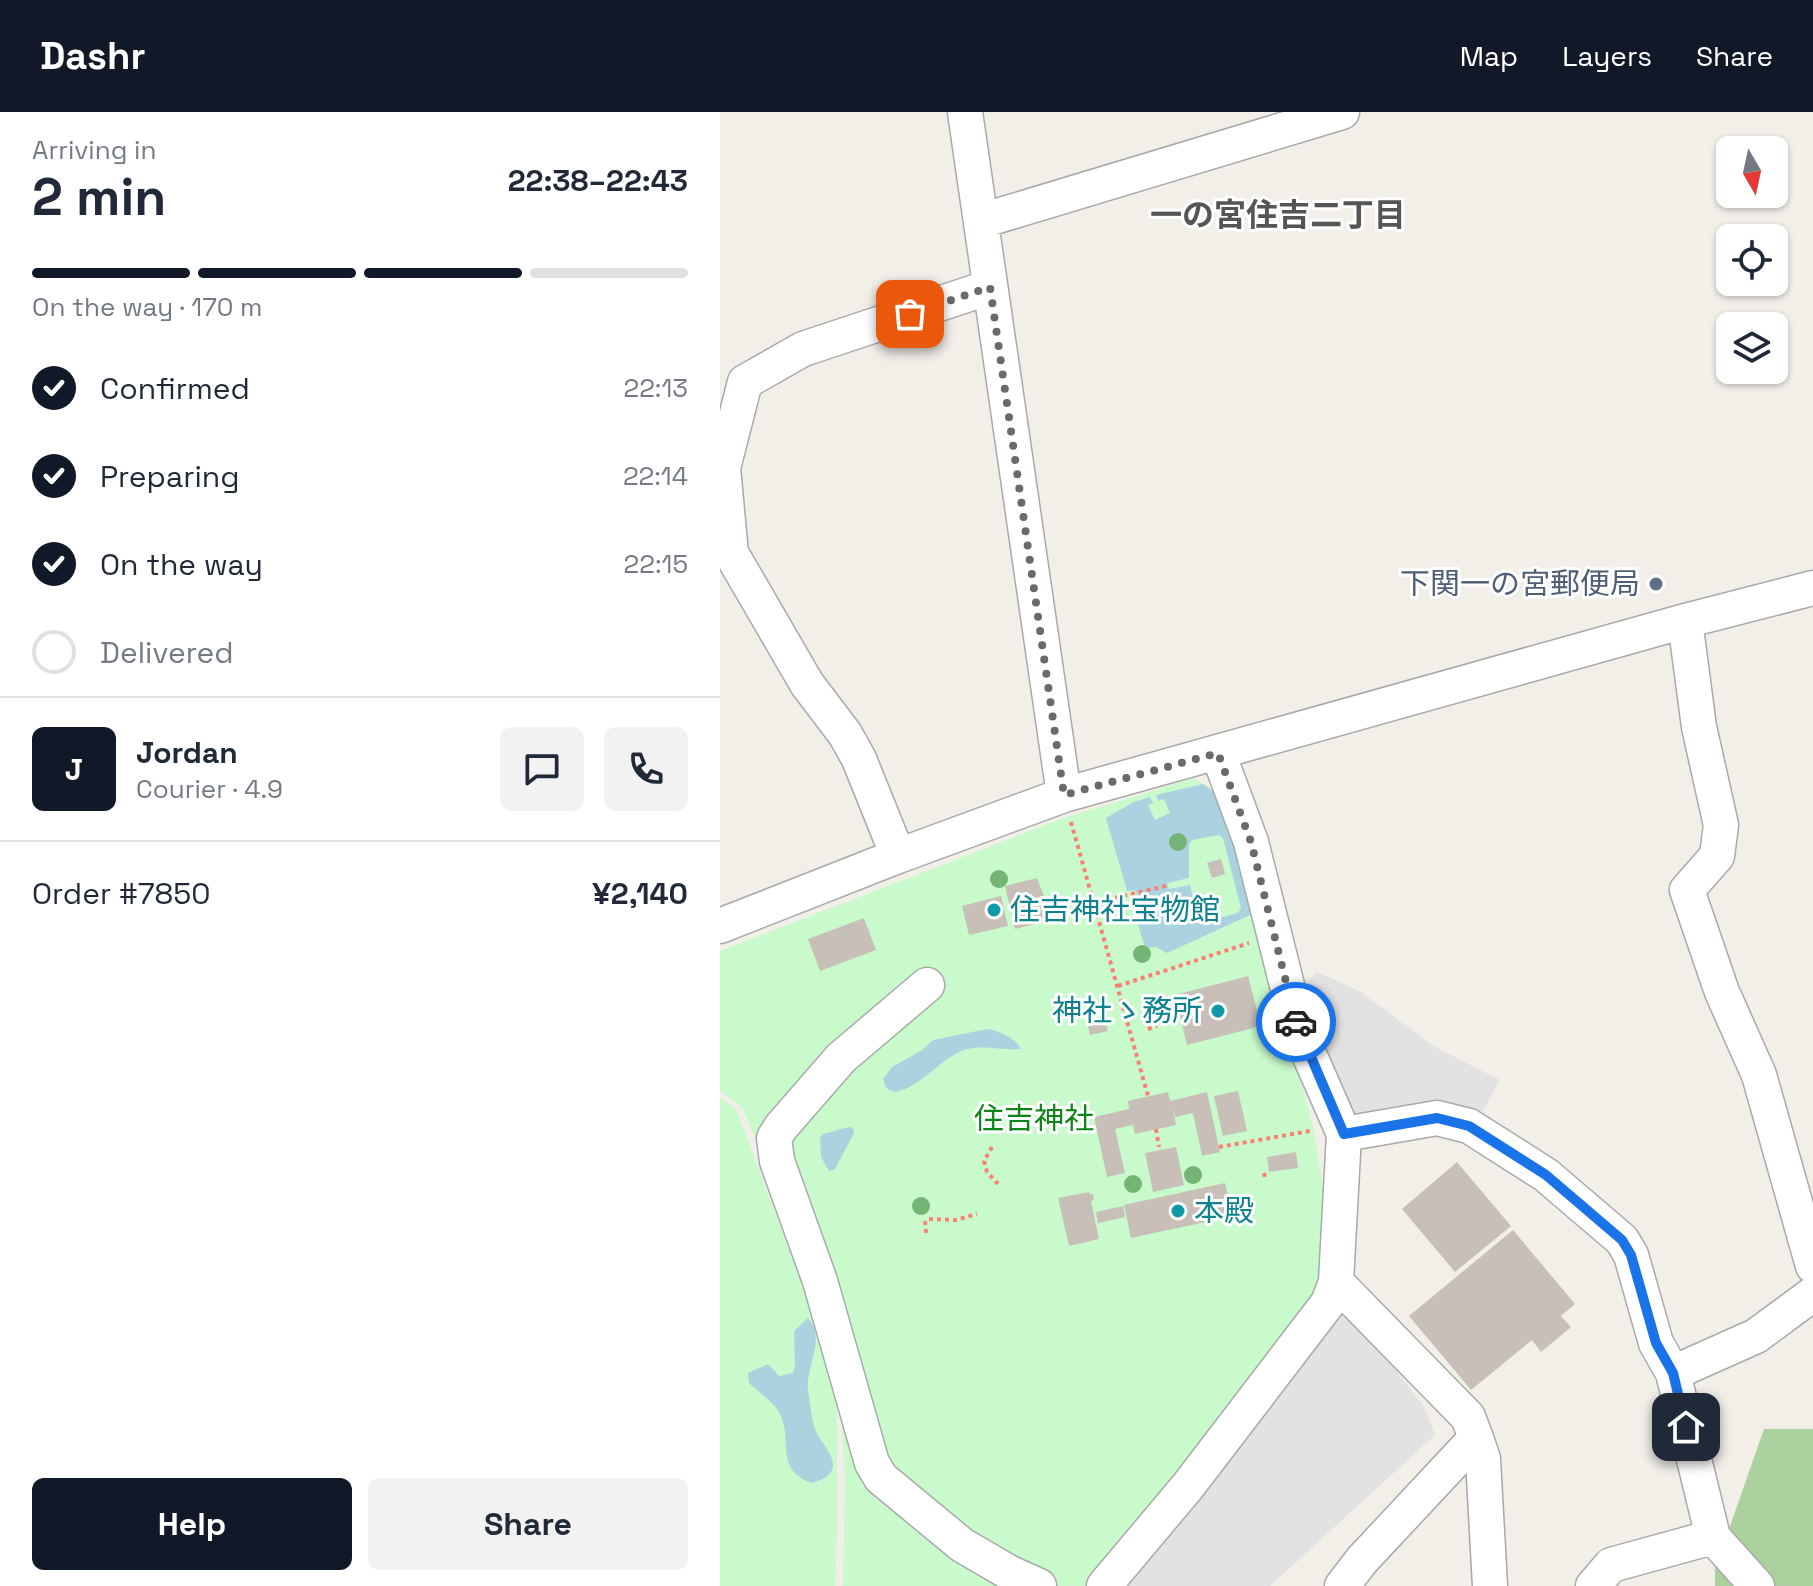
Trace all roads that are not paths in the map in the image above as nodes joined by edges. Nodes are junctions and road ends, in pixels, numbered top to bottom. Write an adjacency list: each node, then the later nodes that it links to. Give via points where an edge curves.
1 (965, 112): 3 (street)
2 (1342, 112): 3 (street)
3 (981, 221): 4 (street)
4 (990, 287): 5 (street, via 803,349 745,382 723,468); 9 (street)
5 (726, 555): 10 (street, via 845,734)
6 (1813, 588): 7 (street)
7 (1685, 621): 8 (street); 14 (street, via 1699,727 1721,825 1717,856 1687,890 1722,992 1759,1075)
8 (1218, 753): 9 (street); 13 (street, via 1251,842 1298,1029)
9 (1067, 806): 10 (street)
10 (898, 856): 11 (street)
11 (720, 926)
12 (927, 985): 20 (street, via 841,1058 781,1127 774,1138 777,1161 881,1478 962,1545)
13 (1344, 1134): 15 (street); 17 (street, via 1437,1118 1469,1126 1546,1175 1622,1240 1656,1343)
14 (1813, 1266)
15 (1336, 1282): 18 (street, via 1468,1417); 21 (street, via 1328,1303)
16 (1813, 1294): 17 (street, via 1756,1336)
17 (1673, 1373): 19 (street)
18 (1476, 1438): 22 (street); 23 (street, via 1483,1459)
19 (1713, 1537): 24 (street, via 1611,1565); 25 (street)
20 (1039, 1586)
21 (1104, 1586)
22 (1342, 1586)
23 (1490, 1586)
24 (1593, 1586)
25 (1757, 1586)

